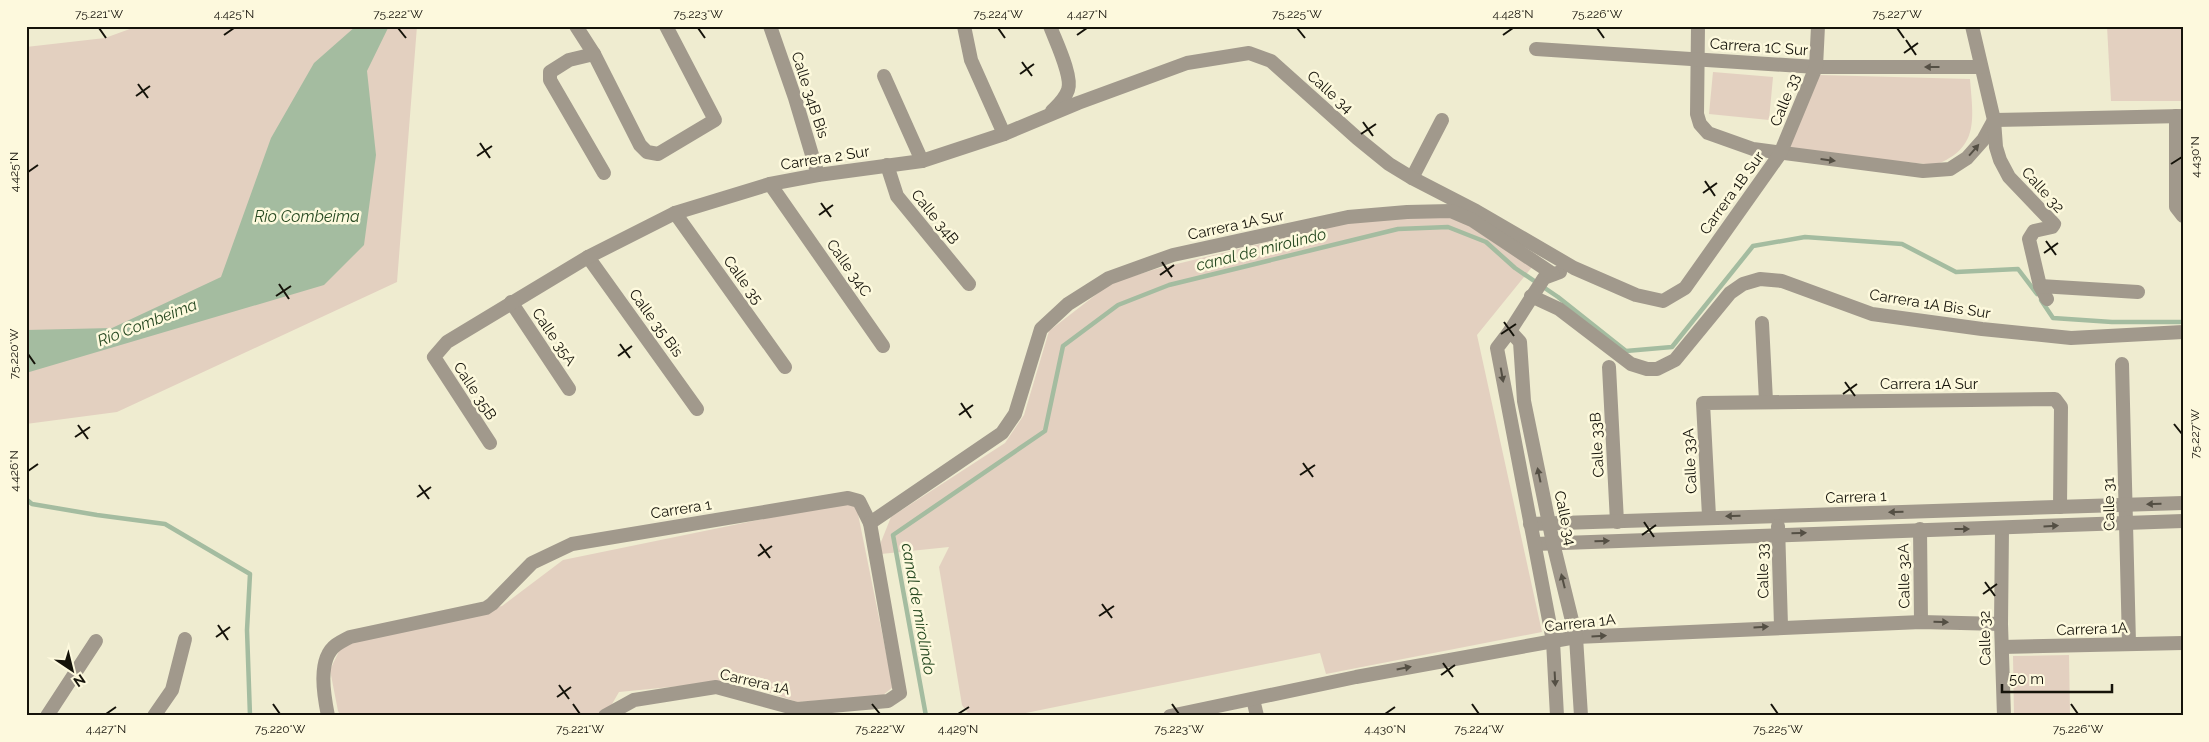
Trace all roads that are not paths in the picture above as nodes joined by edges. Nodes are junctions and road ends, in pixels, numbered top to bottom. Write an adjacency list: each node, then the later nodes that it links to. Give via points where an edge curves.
1 (576, 26): 11 (street)
2 (666, 26): 11 (street, via 715,120 658,154 647,152 640,145)
3 (770, 26): 25 (street, Calle 34B Bis)
4 (964, 26): 20 (street, via 972,60)
5 (1050, 26): 17 (street, via 1069,87 1064,99)
6 (1698, 26): 12 (street)
7 (1818, 26): 13 (street, Calle 33)
8 (1972, 26): 14 (street, Calle 32)
9 (1536, 49): 12 (street, Carrera 1C Sur)
10 (1249, 53): 17 (street, Carrera 2 Sur, via 1187,64); 26 (street, Calle 34, via 1271,61 1357,138)
11 (594, 54): 24 (street, via 569,60 550,72 550,80)
12 (1698, 60): 13 (street, Carrera 1C Sur); 21 (street, via 1697,114 1700,124 1708,133 1753,149)
13 (1816, 67): 14 (street, Carrera 1C Sur, one-way to 13); 21 (street, Calle 33)
14 (1981, 67): 19 (street, Calle 32)
15 (884, 76): 22 (street)
16 (2179, 116): 19 (street); 29 (street)
17 (1046, 117): 20 (street, Carrera 2 Sur)
18 (1442, 120): 26 (street)
19 (1994, 120): 21 (street, Carrera 1B Sur, one-way to 19, via 1923,171 1946,169 1967,158 1983,140); 34 (street, Calle 32, via 1996,147 2009,177 2054,224 2052,228 2034,231 2029,239)
20 (1004, 134): 22 (street, Carrera 2 Sur)
21 (1780, 154): 31 (street, Carrera 1B Sur, via 1684,288 1674,296 1663,301 1636,296)
22 (922, 161): 23 (street, Carrera 2 Sur)
23 (887, 165): 25 (street, Carrera 2 Sur); 33 (street, Calle 34B, via 897,196)
24 (604, 173)
25 (818, 175): 27 (street, Carrera 2 Sur)
26 (1412, 178): 31 (street, Calle 34)
27 (770, 184): 28 (street, Carrera 2 Sur); 42 (street, Calle 34C)
28 (675, 212): 30 (street, Carrera 2 Sur); 45 (street, Calle 35)
29 (2179, 212)
30 (588, 257): 38 (street, Carrera 2 Sur); 50 (street, Calle 35 Bis)
31 (1574, 268): 32 (street)
32 (1549, 276): 36 (street); 59 (street, Carrera 1A Sur, via 1472,220 1451,211 1348,217 1173,255 1109,278 1068,304 1041,329 1015,414 1002,433)
33 (968, 284)
34 (2040, 286): 35 (street); 37 (street, Calle 32)
35 (2138, 292)
36 (1533, 293): 40 (street); 41 (street, Carrera 1A Bis Sur, via 1631,364 1647,369 1657,369 1675,360 1730,293 1743,284 1760,279 1782,281 1872,314 2027,334 2071,338)
37 (2047, 299)
38 (511, 302): 43 (street, Carrera 2 Sur, via 448,342); 47 (street, Calle 35A)
39 (1762, 323): 48 (street)
40 (1510, 331): 60 (street, Calle 34, one-way to 40, via 1524,401 1520,342); 62 (street, one-way to 62, via 1497,348)
41 (2183, 332)
42 (883, 346)
43 (434, 357): 51 (street, Calle 35B)
44 (2122, 364): 53 (street, Calle 31)
45 (785, 367)
46 (1608, 367): 57 (street, Calle 33B)
47 (569, 389)
48 (1766, 401): 49 (street, Carrera 1A Sur); 54 (street, Carrera 1A Sur, via 2055,399 2061,407)
49 (1703, 403): 56 (street, Calle 33A)
50 (698, 409)
51 (490, 444)
52 (2183, 503): 53 (street, Carrera 1, one-way to 53)
53 (2125, 505): 54 (street, Carrera 1); 61 (street, Calle 31)
54 (2060, 507): 55 (street, Carrera 1, one-way to 55)
55 (1778, 515): 56 (street, Carrera 1, one-way to 56); 65 (street, Calle 33)
56 (1709, 516): 57 (street, Carrera 1)
57 (1617, 522): 60 (street, Carrera 1)
58 (2183, 522): 61 (street)
59 (870, 523): 81 (street, Carrera 1, via 859,501 848,498 572,544 532,563 486,608 350,637 335,645 328,657 322,685); 82 (street, Carrera 1A, via 900,693 888,701 797,709 716,687 634,700)
60 (1549, 523): 62 (street, Carrera 1); 66 (street, Calle 34)
61 (2126, 523): 64 (street, one-way to 61); 75 (street, Calle 31)
62 (1530, 524): 67 (street)
63 (1920, 529): 64 (street, one-way to 64); 65 (street, one-way to 63); 68 (street, Calle 32A)
64 (2002, 529): 69 (street, Calle 32)
65 (1779, 534): 66 (street, one-way to 65); 70 (street, Calle 33)
66 (1553, 543): 67 (street); 71 (street, Calle 34, one-way to 66)
67 (1535, 544): 74 (street)
68 (1921, 622): 69 (street, Carrera 1A, one-way to 69); 70 (street, Carrera 1A)
69 (2001, 624): 77 (street, Calle 32)
70 (1781, 626): 71 (street, Carrera 1A, one-way to 70)
71 (1576, 637): 74 (street, Carrera 1A); 86 (street, Calle 34)
72 (185, 639): 80 (street, via 172,690)
73 (96, 641): 79 (street)
74 (1553, 641): 78 (street, Carrera 1A, one-way to 74); 85 (street, one-way to 85)
75 (2129, 643): 76 (street, Carrera 1A); 77 (street, Carrera 1A)
76 (2183, 643)
77 (2002, 647): 87 (street, Calle 32)
78 (1254, 699): 83 (street, Carrera 1A); 84 (street)
79 (47, 716)
80 (154, 716)
81 (328, 716)
82 (605, 716)
83 (1170, 716)
84 (1257, 716)
85 (1557, 716)
86 (1581, 716)
87 (2004, 716)

